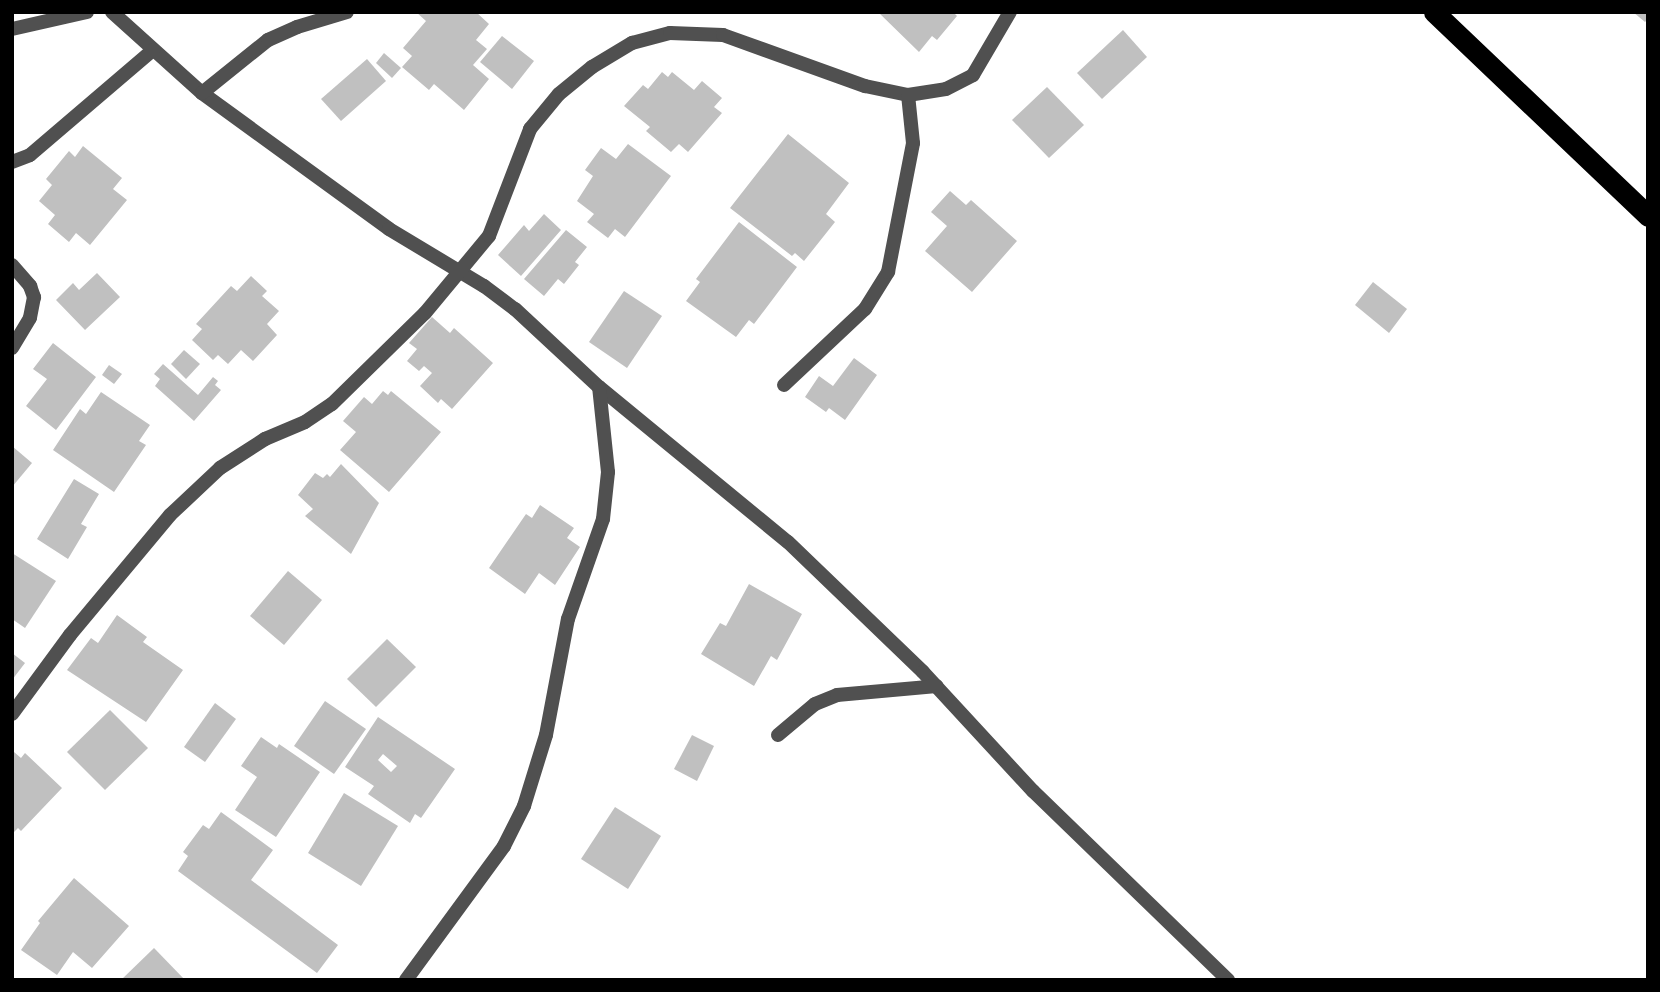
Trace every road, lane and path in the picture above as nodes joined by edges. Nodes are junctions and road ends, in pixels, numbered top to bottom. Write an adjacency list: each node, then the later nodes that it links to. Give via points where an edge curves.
1 (87, 12): 6 (street)
2 (112, 12): 7 (street)
3 (347, 12): 8 (street, via 268,40)
4 (1010, 12): 9 (street, via 973,75 946,89)
5 (1434, 12): 11 (highway)
6 (12, 29)
7 (153, 50): 8 (street); 10 (street, via 30,155)
8 (202, 93): 13 (street, via 389,229)
9 (908, 94): 13 (street, via 865,86 723,35 670,33 632,43 592,66 541,113 530,129 489,236); 15 (street, via 913,142 888,272 864,309)
10 (12, 162)
11 (1644, 206)
12 (12, 265): 14 (street, via 34,297 30,318)
13 (457, 272): 16 (street, via 515,309); 18 (street, via 393,347 332,404 220,468 170,515 70,635)
14 (12, 348)
15 (783, 385)
16 (599, 387): 17 (street, via 788,542); 20 (street, via 608,472 603,519 568,619 546,735 524,806 503,846)
17 (937, 686): 19 (street, via 837,695 815,704); 21 (street, via 1033,791)
18 (12, 714)
19 (778, 735)
20 (406, 980)
21 (1228, 980)

